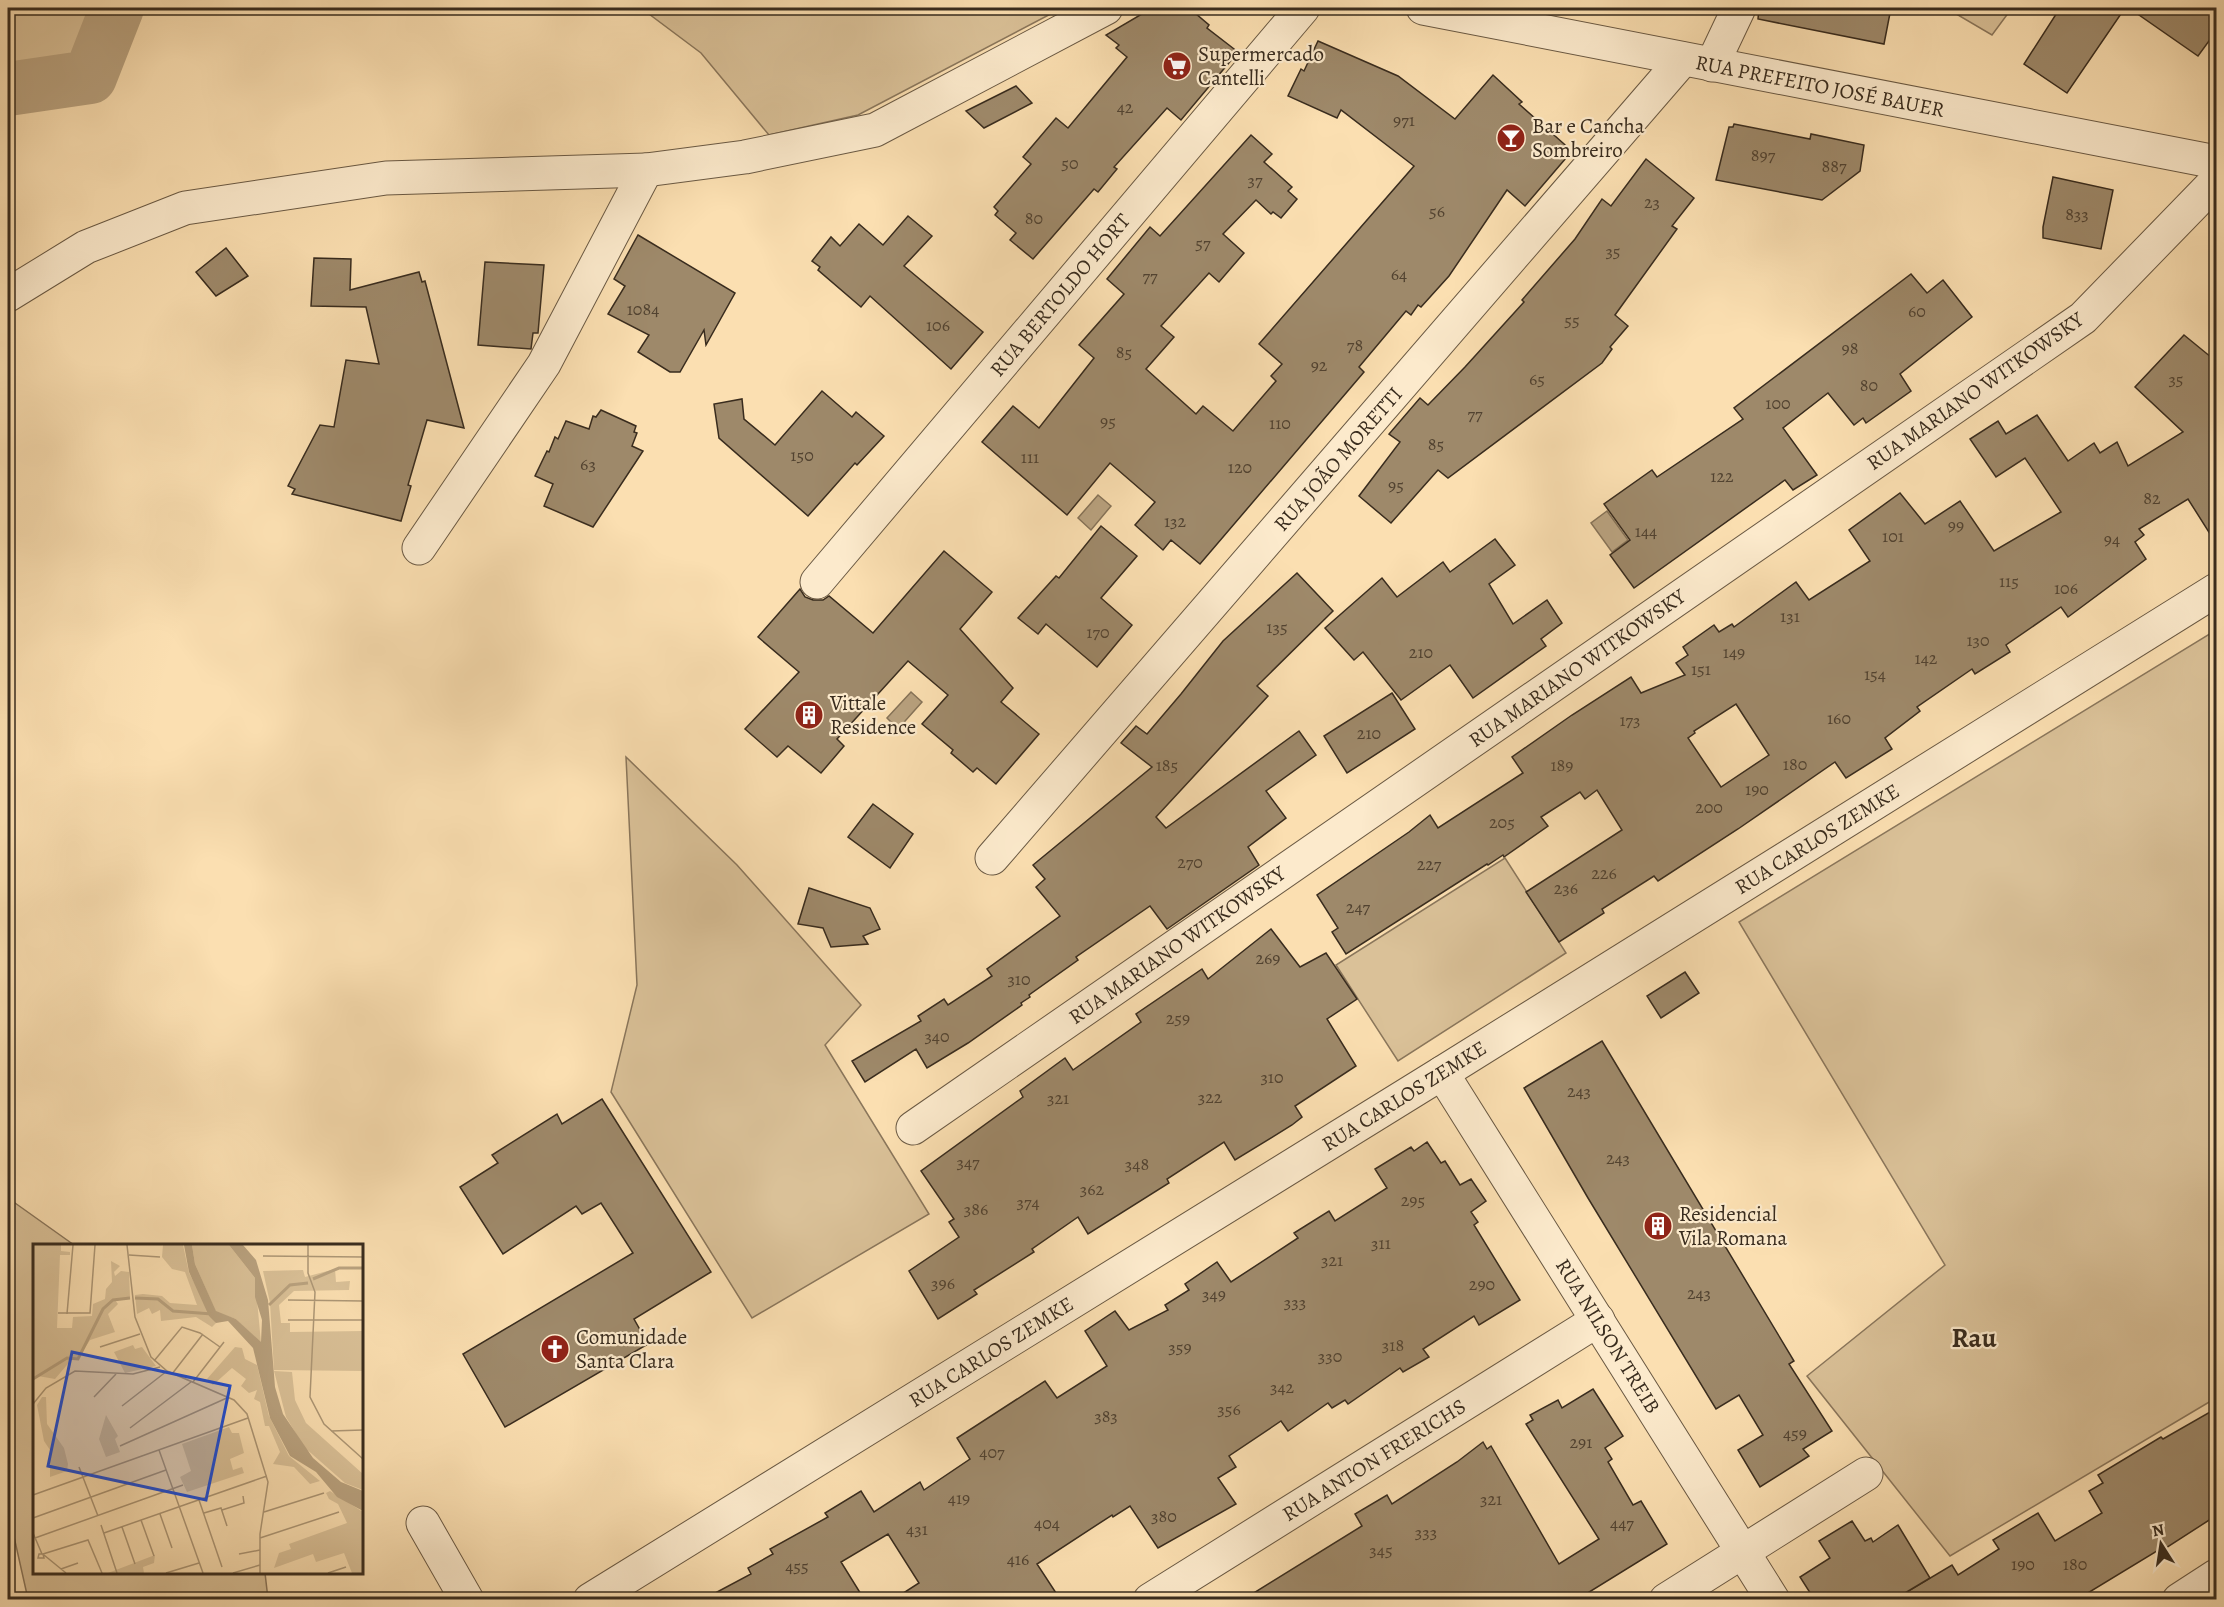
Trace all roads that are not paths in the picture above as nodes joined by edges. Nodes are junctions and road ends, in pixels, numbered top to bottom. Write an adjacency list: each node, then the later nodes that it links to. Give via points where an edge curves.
1 (1106, 8): 7 (street, via 875,129 745,157)
2 (1303, 8): 11 (street, RUA BERTOLDO HORT)
3 (1423, 8): 5 (street, RUA PREFEITO JOSÉ BAUER)
4 (1739, 8): 5 (street, RUA JOÃO MORETTI)
5 (1697, 62): 6 (street, RUA PREFEITO JOSÉ BAUER); 13 (street, RUA JOÃO MORETTI)
6 (2217, 162)
7 (646, 170): 9 (street, via 386,178 185,208 86,247); 10 (street, via 544,364)
8 (2217, 181): 15 (street, RUA MARIANO WITKOWSKY, via 2083,318)
9 (8, 295)
10 (419, 548)
11 (817, 582)
12 (2217, 590): 14 (street, RUA CARLOS ZEMKE)
13 (992, 858)
14 (1442, 1073): 16 (street, RUA NILSON TREIB); 22 (street, RUA CARLOS ZEMKE)
15 (913, 1128)
16 (1598, 1320): 19 (street, RUA NILSON TREIB); 23 (street, RUA ANTON FRERICHS)
17 (1866, 1474): 19 (street)
18 (423, 1523): 21 (street)
19 (1744, 1551): 24 (street); 25 (street, RUA NILSON TREIB)
20 (2217, 1576): 26 (street)
21 (467, 1599)
22 (590, 1599)
23 (1150, 1599)
24 (1666, 1599)
25 (1773, 1599)
26 (2179, 1599)

